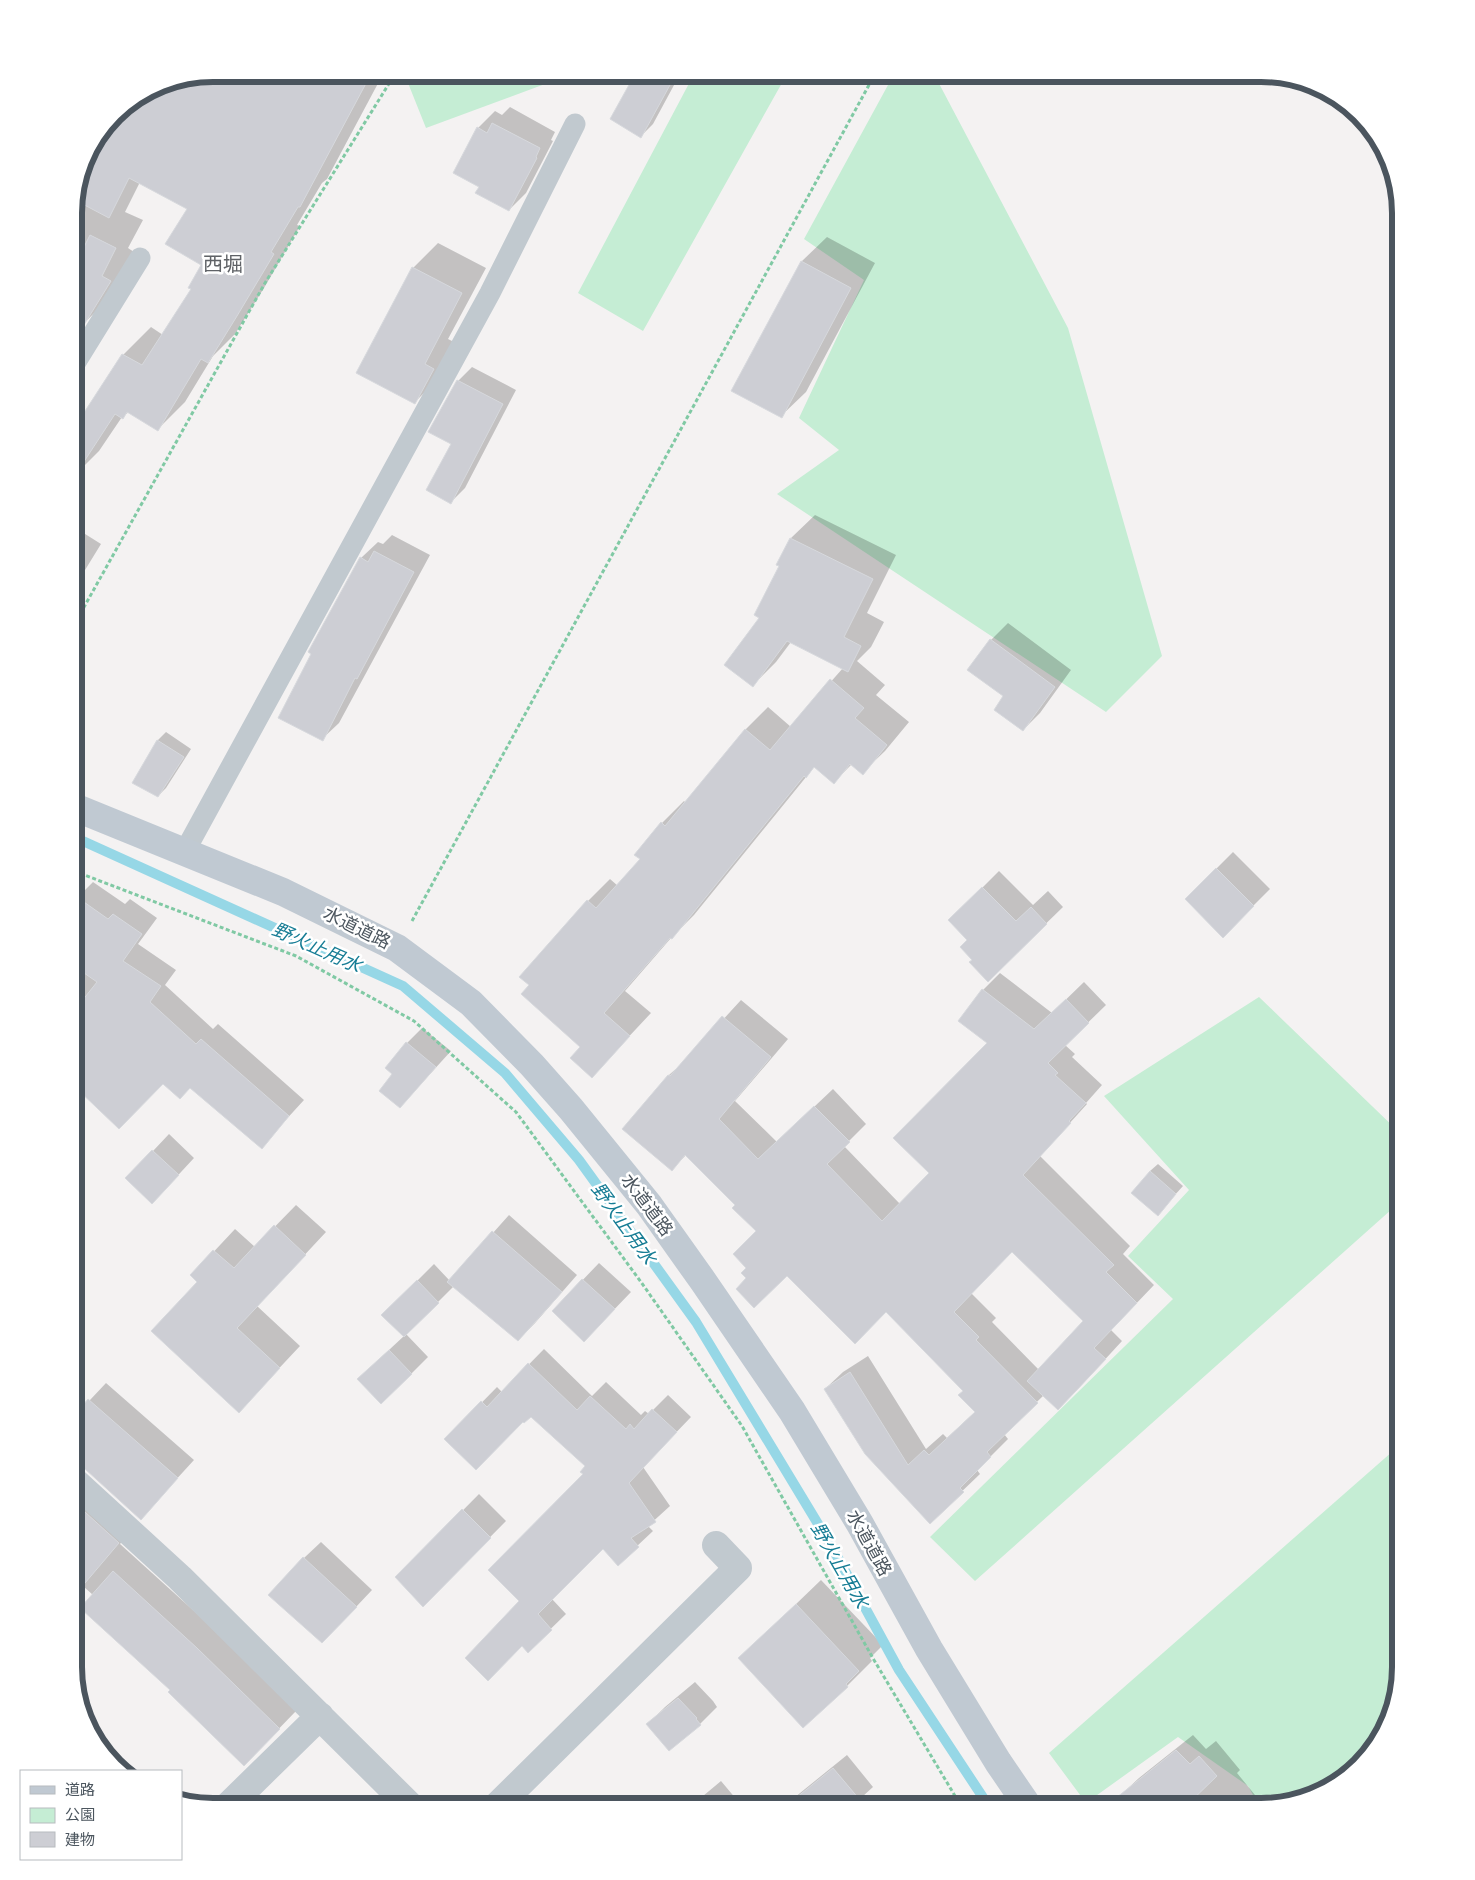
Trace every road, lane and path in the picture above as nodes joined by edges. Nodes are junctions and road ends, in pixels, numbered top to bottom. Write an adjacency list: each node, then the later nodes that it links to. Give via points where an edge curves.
1 (389, 83): 6 (path, via 265,283)
2 (870, 83): 10 (path)
3 (575, 124): 8 (lane, via 490,293)
4 (140, 258): 5 (lane)
5 (83, 351)
6 (83, 609)
7 (83, 810): 8 (street, 水道道路)
8 (185, 851): 10 (street, 水道道路, via 283,892)
9 (83, 874): 17 (path, via 296,956 414,1021 516,1112 742,1426 874,1660)
10 (398, 948): 18 (street, 水道道路, via 471,1003 532,1065 649,1205 792,1412 860,1524 929,1649)
11 (82, 1488): 13 (street, via 180,1578)
12 (716, 1545): 16 (street, via 738,1568)
13 (320, 1716): 14 (street); 15 (street)
14 (236, 1798)
15 (402, 1798)
16 (505, 1798)
17 (957, 1798)
18 (1023, 1798)

